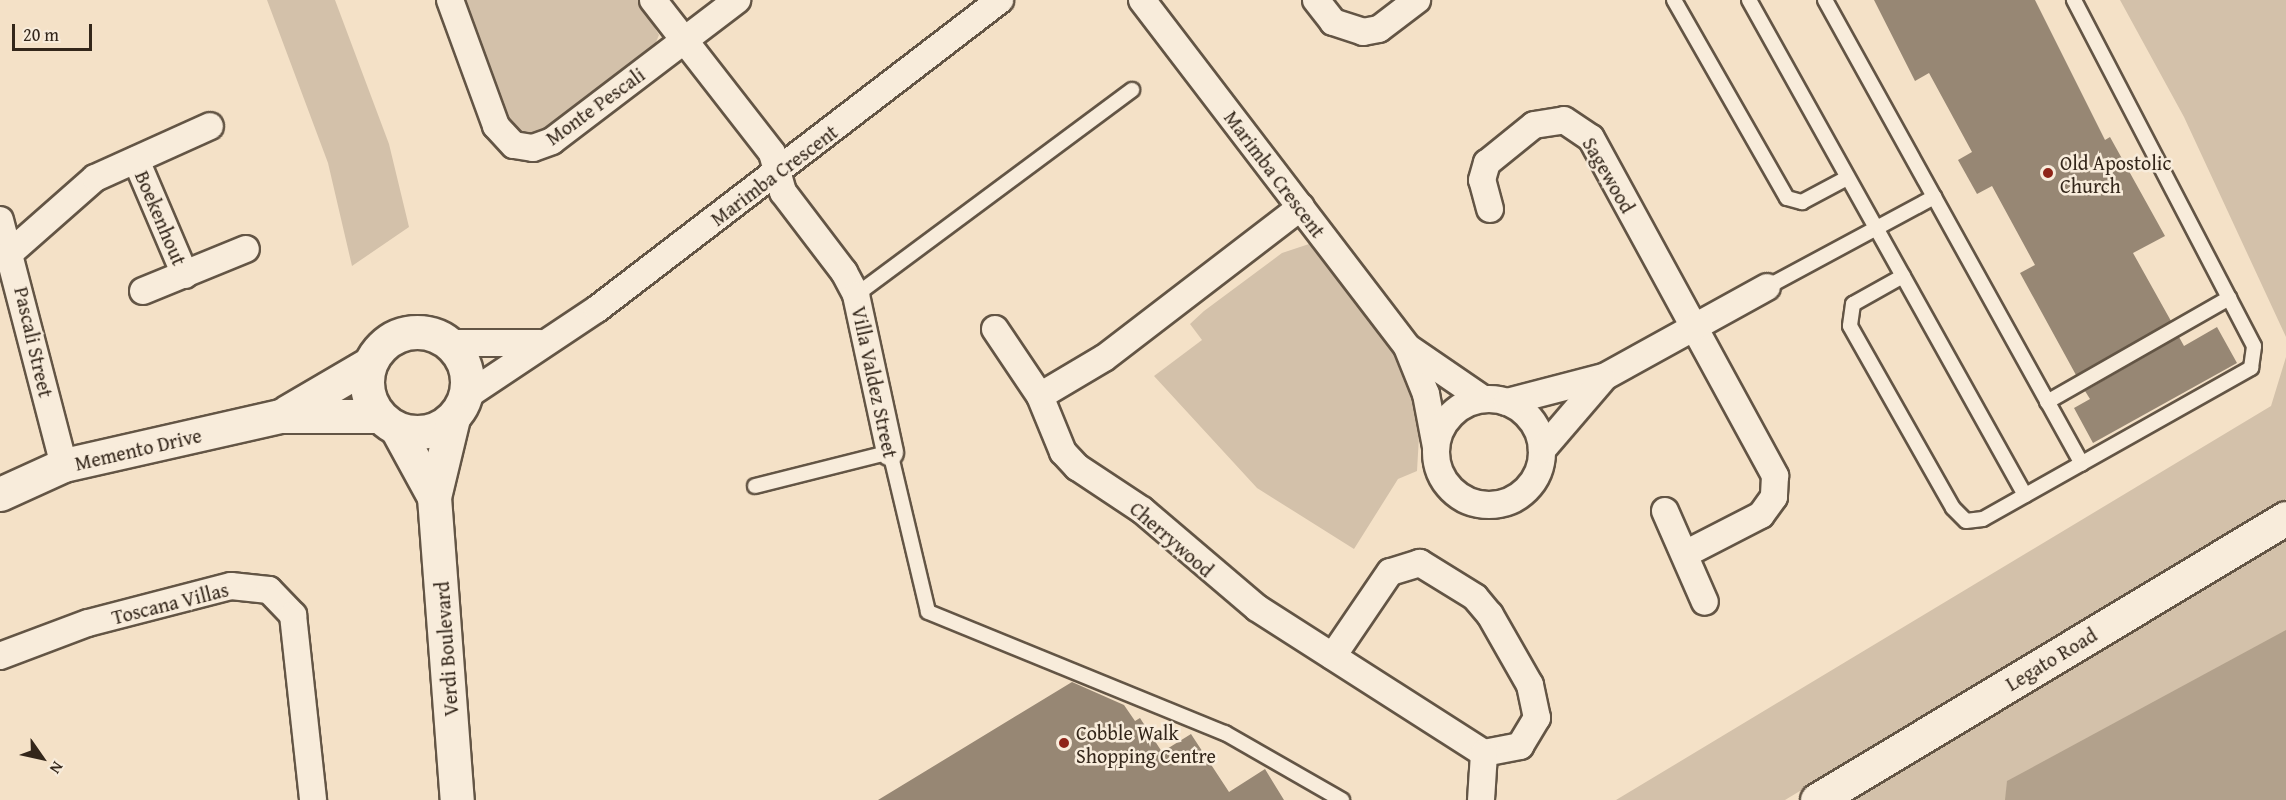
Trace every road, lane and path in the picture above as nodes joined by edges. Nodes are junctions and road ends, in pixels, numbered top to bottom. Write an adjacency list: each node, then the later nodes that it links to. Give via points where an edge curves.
1 (450, 0): 12 (street, Monte Pescali, via 496,126 507,140 523,147 552,141)
2 (653, 0): 12 (street)
3 (737, 0): 12 (street, Monte Pescali)
4 (1000, 0): 16 (street, Marimba Crescent)
5 (1142, 0): 19 (street, Marimba Crescent)
6 (1316, 0): 7 (street, via 1333,22 1363,32 1379,29)
7 (1417, 0)
8 (1674, 0): 17 (lane, via 1787,198 1802,202)
9 (1749, 0): 17 (lane)
10 (1825, 0): 18 (lane)
11 (2074, 0): 30 (lane)
12 (684, 39): 16 (street, via 772,153)
13 (1132, 90): 29 (lane)
14 (210, 126): 15 (street, Boekenhout)
15 (136, 160): 24 (street, Boekenhout, via 95,178); 25 (street, Boekenhout)
16 (779, 172): 29 (street, Villa Valdez Street, via 783,192 830,250); 34 (street, Marimba Crescent, via 597,309)
17 (1847, 178): 22 (lane)
18 (1934, 197): 22 (lane); 40 (lane)
19 (1300, 207): 35 (street, Marimba Crescent); 38 (street, via 1104,358)
20 (1490, 209): 32 (street, Sagewood, via 1482,180 1493,156 1534,125 1554,120 1575,124 1591,138)
21 (0, 220): 24 (street, Pascali Street)
22 (1876, 228): 26 (lane); 27 (lane)
23 (246, 249): 25 (street, Boekenhout)
24 (11, 252): 48 (street, Pascali Street)
25 (185, 275): 28 (street, Boekenhout)
26 (1903, 276): 51 (lane); 51 (lane, via 1857,301 1850,309 1850,326 1956,513 1978,521)
27 (1767, 287): 32 (street)
28 (143, 291)
29 (856, 295): 46 (street, Villa Valdez Street)
30 (2229, 298): 40 (lane); 47 (lane, via 2254,346 2251,369)
31 (995, 329): 38 (street, Cherrywood)
32 (1694, 330): 37 (street); 55 (street, Sagewood, via 1775,476 1776,488 1761,515)
33 (449, 343): 34 (street); 36 (street, via 427,333 404,333 381,346); 41 (street, via 465,368)
34 (543, 343): 41 (street, Marimba Crescent)
35 (1407, 347): 39 (street, Marimba Crescent); 44 (street, Marimba Crescent, via 1426,394)
36 (369, 364): 42 (street, Memento Drive); 43 (street, via 366,391)
37 (1604, 377): 39 (street); 45 (street)
38 (1040, 396): 58 (street, Cherrywood, via 1063,452 1077,467 1142,510 1248,602)
39 (1495, 401): 44 (street, via 1457,410 1439,433); 45 (street, via 1535,426)
40 (2048, 402): 47 (lane)
41 (459, 408): 43 (street, via 427,432); 52 (street, Verdi Boulevard)
42 (280, 416): 43 (street, Memento Drive); 48 (street, Memento Drive)
43 (387, 422): 52 (street, Verdi Boulevard)
44 (1436, 447): 45 (street, via 1442,478 1451,490 1464,500 1495,505 1524,492 1534,480)
45 (1542, 450)
46 (890, 452): 49 (lane); 62 (lane, Villa Valdez Street, via 928,612 1225,734)
47 (2082, 464): 51 (lane)
48 (64, 465): 50 (street, Memento Drive)
49 (755, 486)
50 (0, 494)
51 (2025, 495)
52 (434, 498): 61 (street, Verdi Boulevard)
53 (1665, 511): 55 (street)
54 (2286, 518): 64 (street, Legato Road)
55 (1685, 554): 56 (street)
56 (1706, 602)
57 (0, 656): 60 (street, Toscana Villas, via 88,623 231,586 269,590 293,615)
58 (1333, 656): 59 (street, Cherrywood); 59 (street, via 1390,572 1420,562 1474,597 1490,615 1538,704 1537,718 1520,746)
59 (1484, 753): 63 (street)
60 (313, 800)
61 (458, 800)
62 (1342, 800)
63 (1481, 800)
64 (1816, 800)

